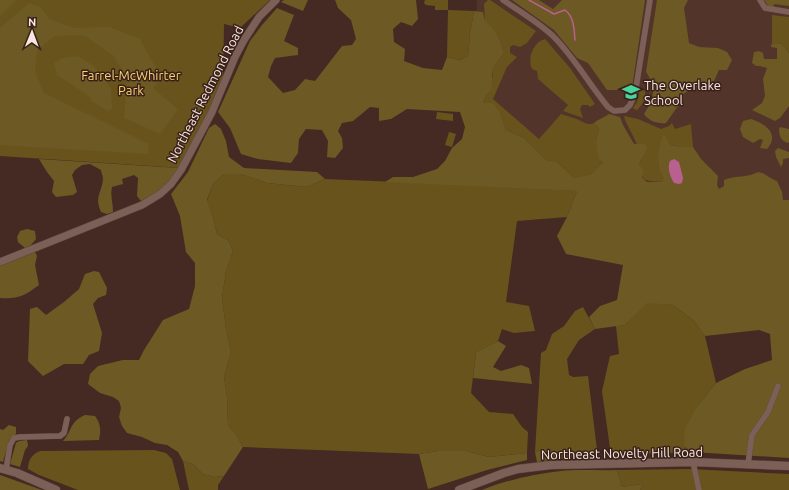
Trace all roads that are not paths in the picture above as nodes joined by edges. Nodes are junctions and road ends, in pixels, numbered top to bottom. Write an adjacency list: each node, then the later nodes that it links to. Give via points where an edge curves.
1 (276, 0): 6 (street, Northeast Redmond Road, via 259,17 244,40 212,112 171,184 142,205)
2 (502, 0): 3 (street, via 553,36 608,107 614,111 625,110 635,94)
3 (650, 0)
4 (760, 0): 5 (street, via 765,8)
5 (789, 12)
6 (0, 262)
7 (778, 386): 10 (street, via 768,412 752,435)
8 (67, 419): 12 (street, via 64,433 60,436 14,438)
9 (693, 462): 10 (main road, Northeast Novelty Hill Road); 14 (main road, Northeast Novelty Hill Road, via 545,465 504,473); 15 (street)
10 (748, 464): 11 (main road, Northeast Novelty Hill Road)
11 (789, 466)
12 (3, 469): 13 (main road)
13 (56, 490)
14 (459, 490)
15 (699, 490)

